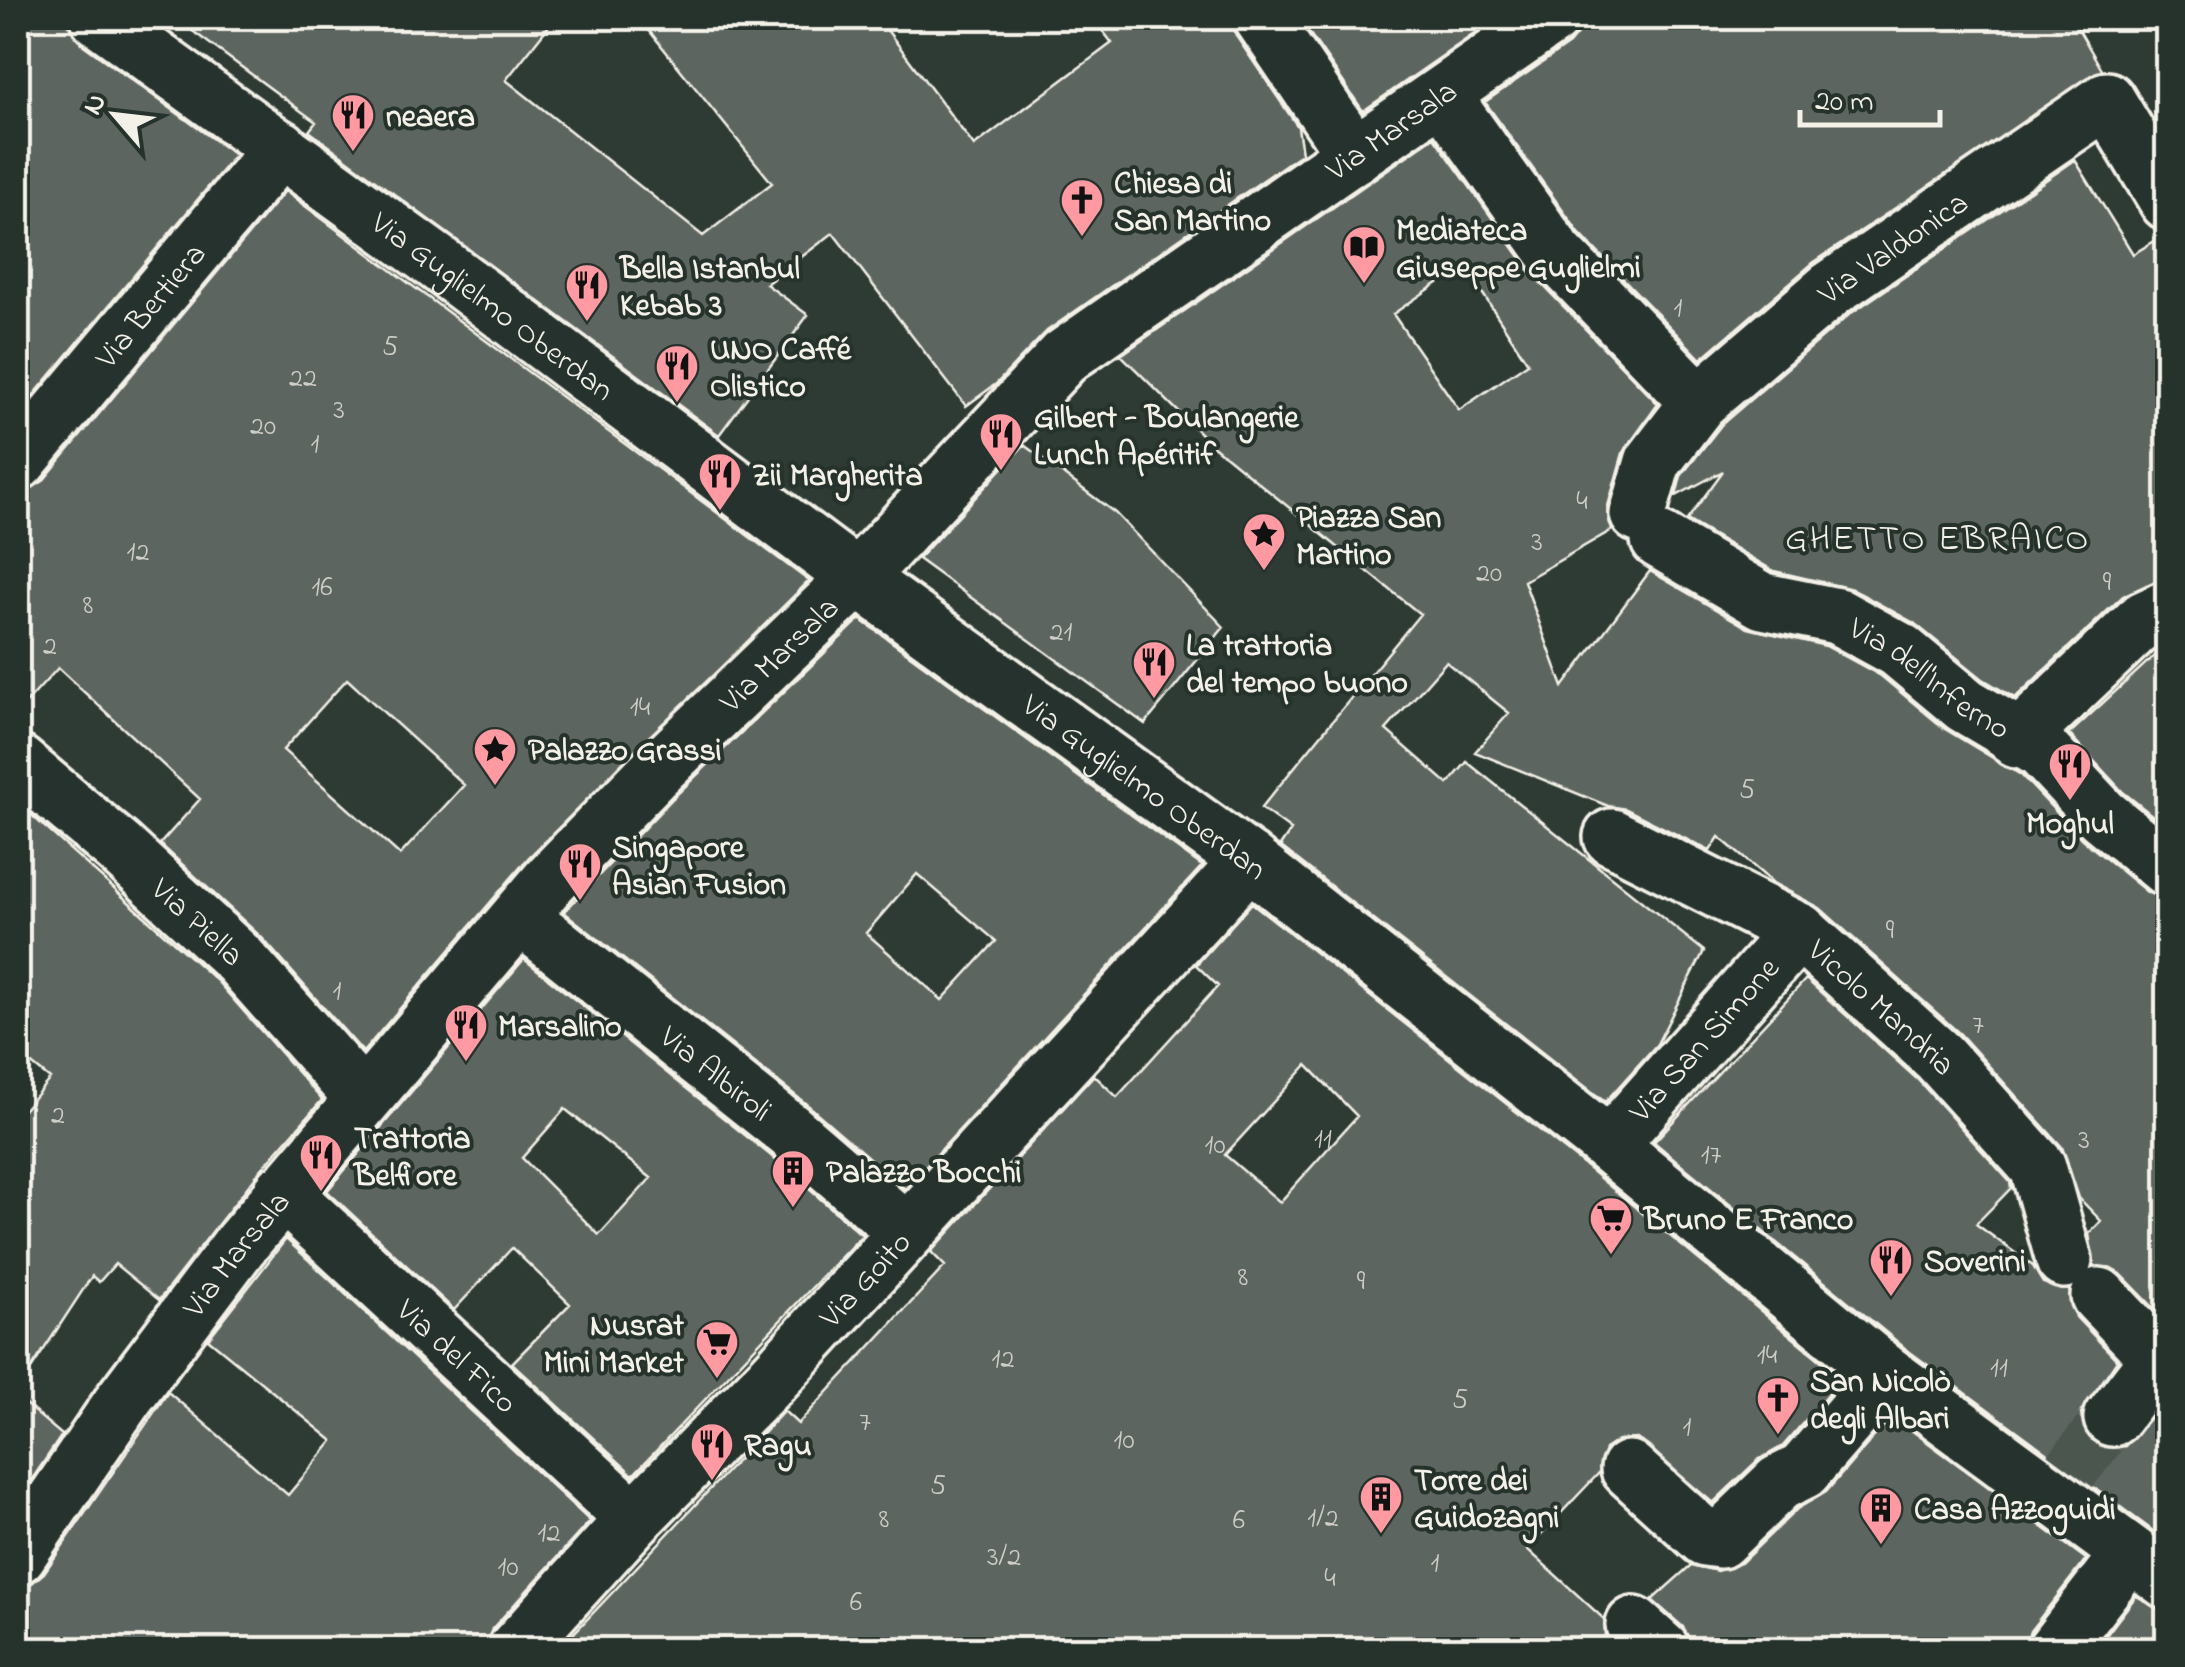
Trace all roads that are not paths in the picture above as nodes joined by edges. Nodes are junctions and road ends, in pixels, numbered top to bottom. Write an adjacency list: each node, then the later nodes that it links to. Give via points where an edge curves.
1 (100, 18): 5 (street, Via Guglielmo Oberdan)
2 (1262, 18): 6 (street)
3 (1550, 18): 4 (street, Via Marsala)
4 (1442, 95): 6 (street, Via Marsala); 8 (street, via 1554,253)
5 (281, 148): 9 (street, Via Bertiera); 11 (street, Via Guglielmo Oberdan)
6 (1355, 155): 11 (street, Via Marsala, via 1065,356)
7 (2168, 202): 8 (street, Via Valdonica, via 2107,100 1831,288)
8 (1700, 402): 10 (street, Via Valdonica, via 1653,462)
9 (18, 462)
10 (1648, 527): 13 (street, Via dell'Inferno, via 1762,601 1837,616 1884,642)
11 (857, 578): 16 (street, Via Guglielmo Oberdan); 18 (street, Via Marsala, via 651,776)
12 (2168, 608): 13 (street, via 2144,619)
13 (2017, 740): 17 (street, Via dell'Inferno, via 2041,750 2102,815)
14 (18, 763): 20 (street, Via Piella, via 238,959)
15 (1612, 837): 19 (street, Vicolo Mandria)
16 (1249, 861): 21 (street, Via Guglielmo Oberdan); 23 (street, Via Goito)
17 (2168, 869)
18 (522, 917): 20 (street, Via Marsala); 23 (street, Via Albiroli)
19 (1799, 931): 21 (street, Via San Simone); 24 (street, Vicolo Mandria, via 1939,1057 2038,1167 2081,1278)
20 (362, 1099): 22 (street, Via Marsala)
21 (1609, 1145): 25 (street, Via Guglielmo Oberdan)
22 (282, 1192): 28 (street, Via del Fico); 29 (street, Via Marsala, via 124,1399)
23 (907, 1232): 28 (street, Via Goito)
24 (2163, 1351): 26 (street)
25 (1888, 1374): 27 (street, via 1803,1471 1779,1482 1720,1540 1704,1538); 30 (street, Via Guglielmo Oberdan, via 2058,1487)
26 (2112, 1418)
27 (1630, 1469)
28 (634, 1519): 31 (street, Via Goito)
29 (18, 1555)
30 (2148, 1568): 32 (street)
31 (515, 1650)
32 (2055, 1650)

